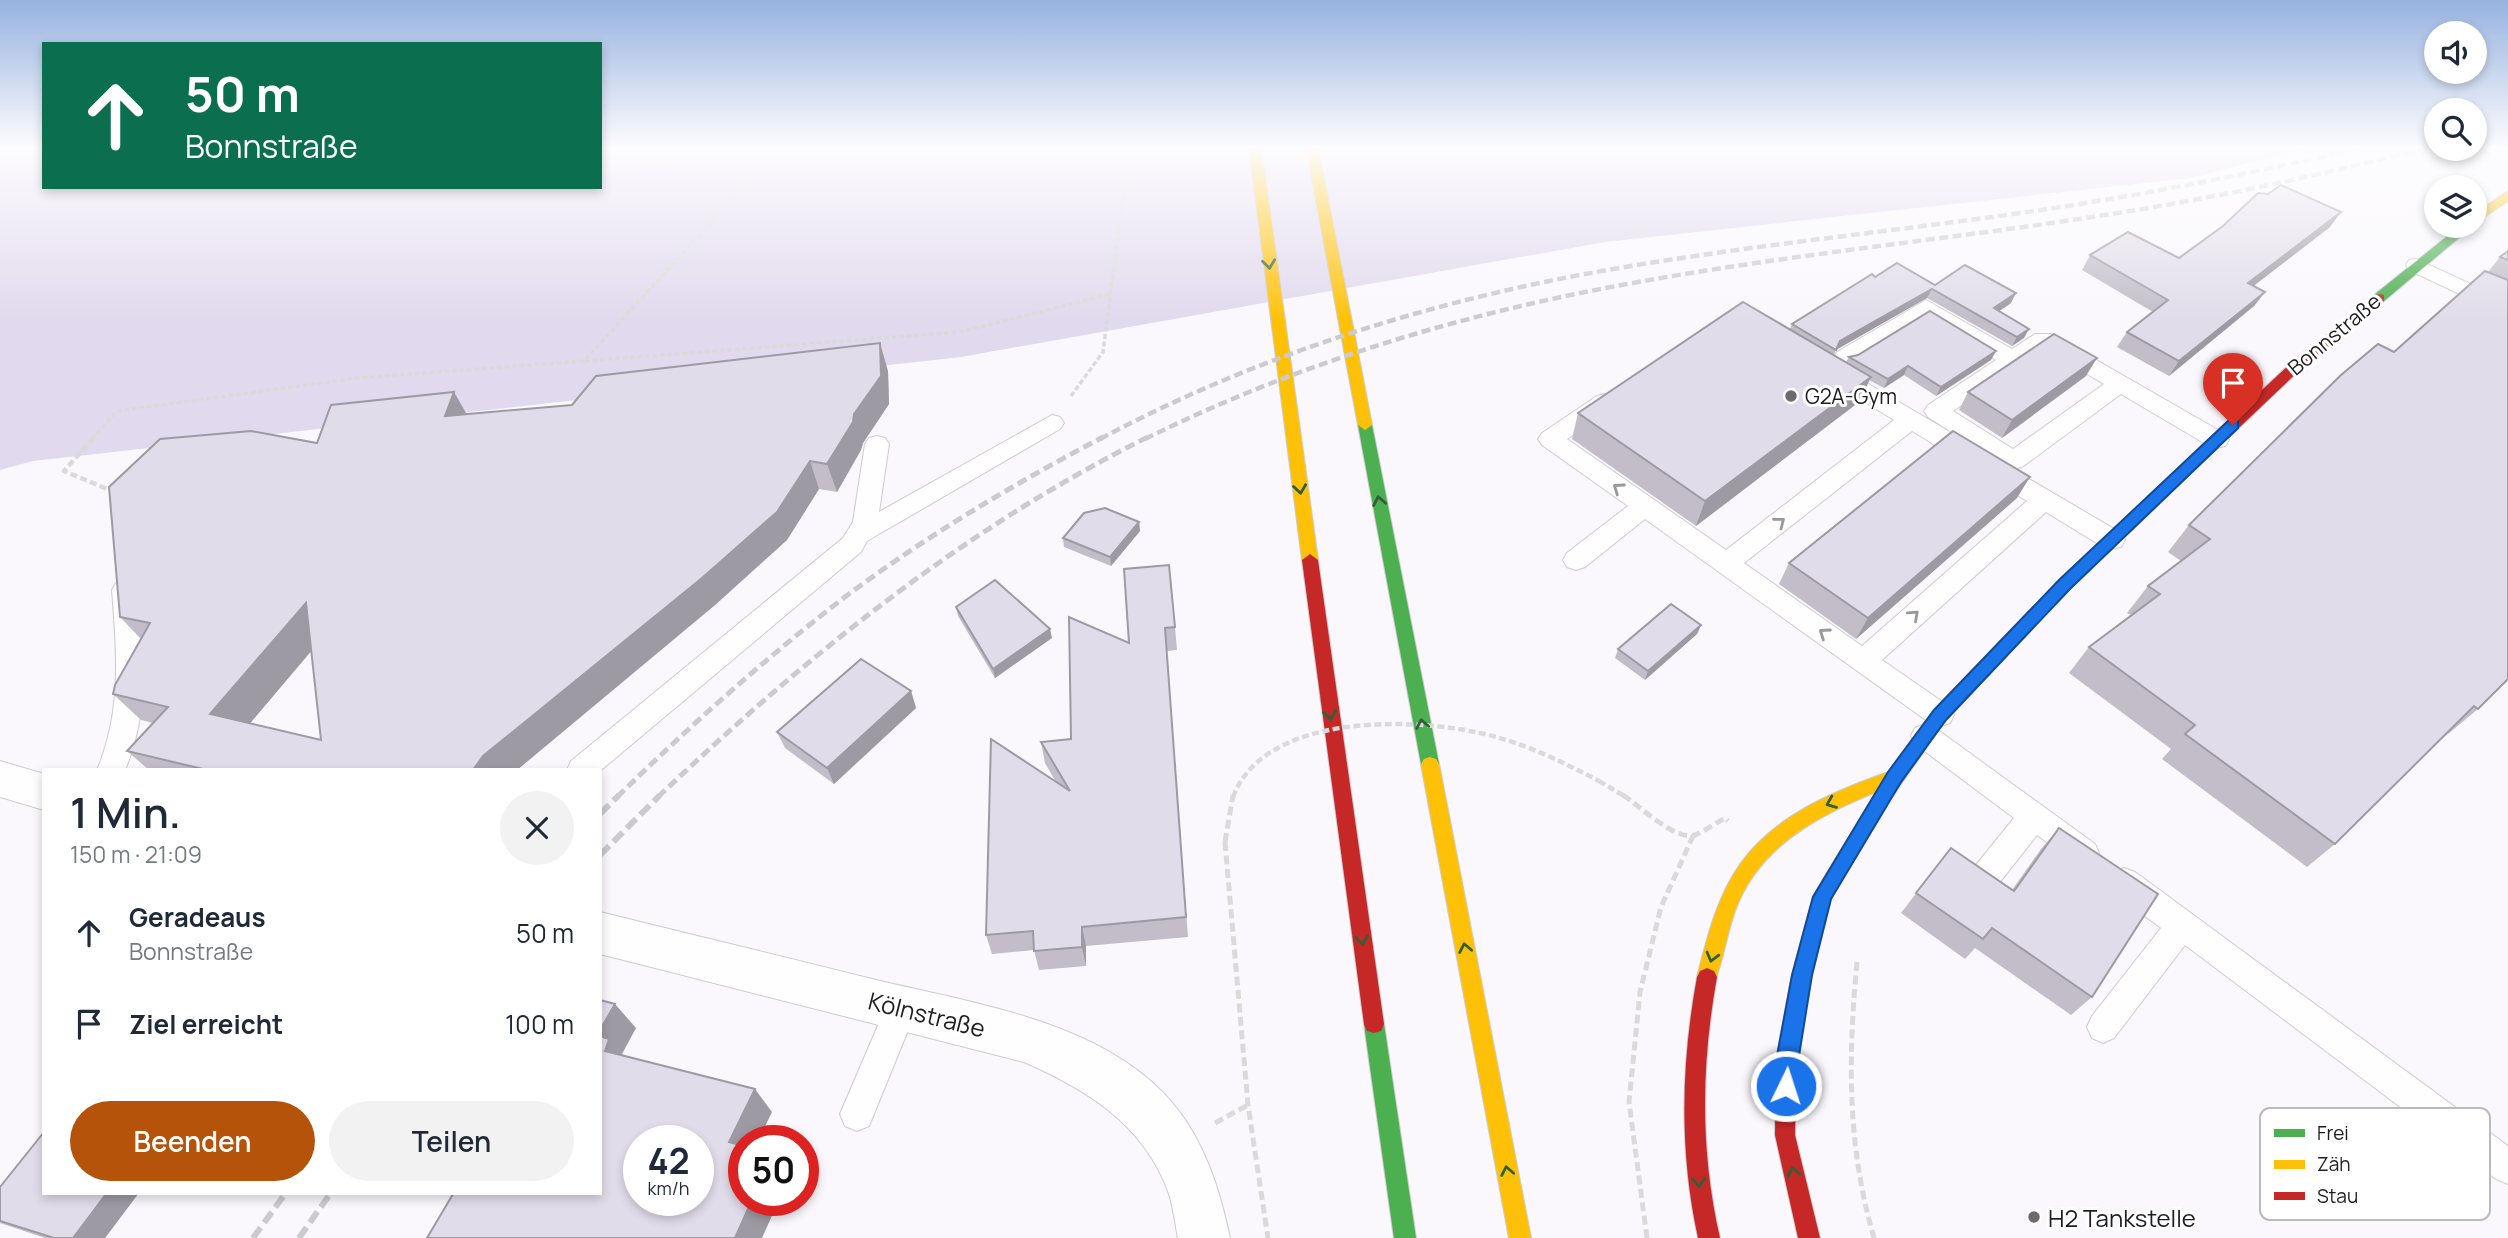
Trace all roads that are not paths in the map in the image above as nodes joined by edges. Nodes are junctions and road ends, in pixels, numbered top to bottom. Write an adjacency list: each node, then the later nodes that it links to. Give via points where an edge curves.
1 (1263, 205): 40 (main road, one-way to 40)
2 (1323, 205): 41 (main road, one-way to 2)
3 (2451, 238): 4 (main road, Bonnstraße)
4 (2416, 265): 5 (lane); 13 (main road, Bonnstraße, via 2299,363)
5 (2508, 310)
6 (1845, 357): 7 (lane, via 1926,307)
7 (2013, 360): 9 (lane, via 2043,339); 9 (lane, via 1936,411 2014,461)
8 (1817, 363): 11 (lane)
9 (2120, 383): 13 (lane)
10 (1619, 392): 16 (lane, one-way to 10, via 1550,439)
11 (1910, 420): 15 (lane); 20 (lane, one-way to 11)
12 (1052, 423): 17 (lane)
13 (2217, 440): 18 (main road, Bonnstraße)
14 (877, 444): 17 (lane)
15 (2044, 500): 18 (lane); 22 (lane, one-way to 15)
16 (1645, 506): 19 (lane); 20 (lane)
17 (860, 534): 25 (lane)
18 (2112, 540): 23 (main road, Bonnstraße, via 2064,585)
19 (1576, 560)
20 (1726, 564): 22 (lane, one-way to 20)
21 (124, 570): 24 (lane, via 133,681)
22 (1863, 661): 23 (lane)
23 (1926, 734): 26 (main road, Bonnstraße); 29 (lane)
24 (112, 768)
25 (583, 768)
26 (1894, 777): 42 (main road, one-way to 42, via 1816,809 1770,840 1731,891 1710,960 1696,1032 1701,1212); 43 (main road, Bonnstraße, one-way to 26, via 1785,1135 1786,1061 1807,947 1822,897)
27 (0, 779): 28 (street)
28 (42, 791)
29 (2034, 816): 30 (lane); 31 (lane)
30 (1982, 881)
31 (2182, 925): 34 (lane); 35 (lane)
32 (602, 933): 33 (street, Kölnstraße)
33 (902, 1006): 36 (lane); 39 (street, Kölnstraße, via 1028,1040 1088,1066 1137,1101 1173,1145)
34 (2103, 1027)
35 (2429, 1108)
36 (857, 1114)
37 (2490, 1154): 38 (lane)
38 (2508, 1167)
39 (1199, 1214)
40 (1405, 1238)
41 (1520, 1238)
42 (1709, 1238)
43 (1809, 1238)

